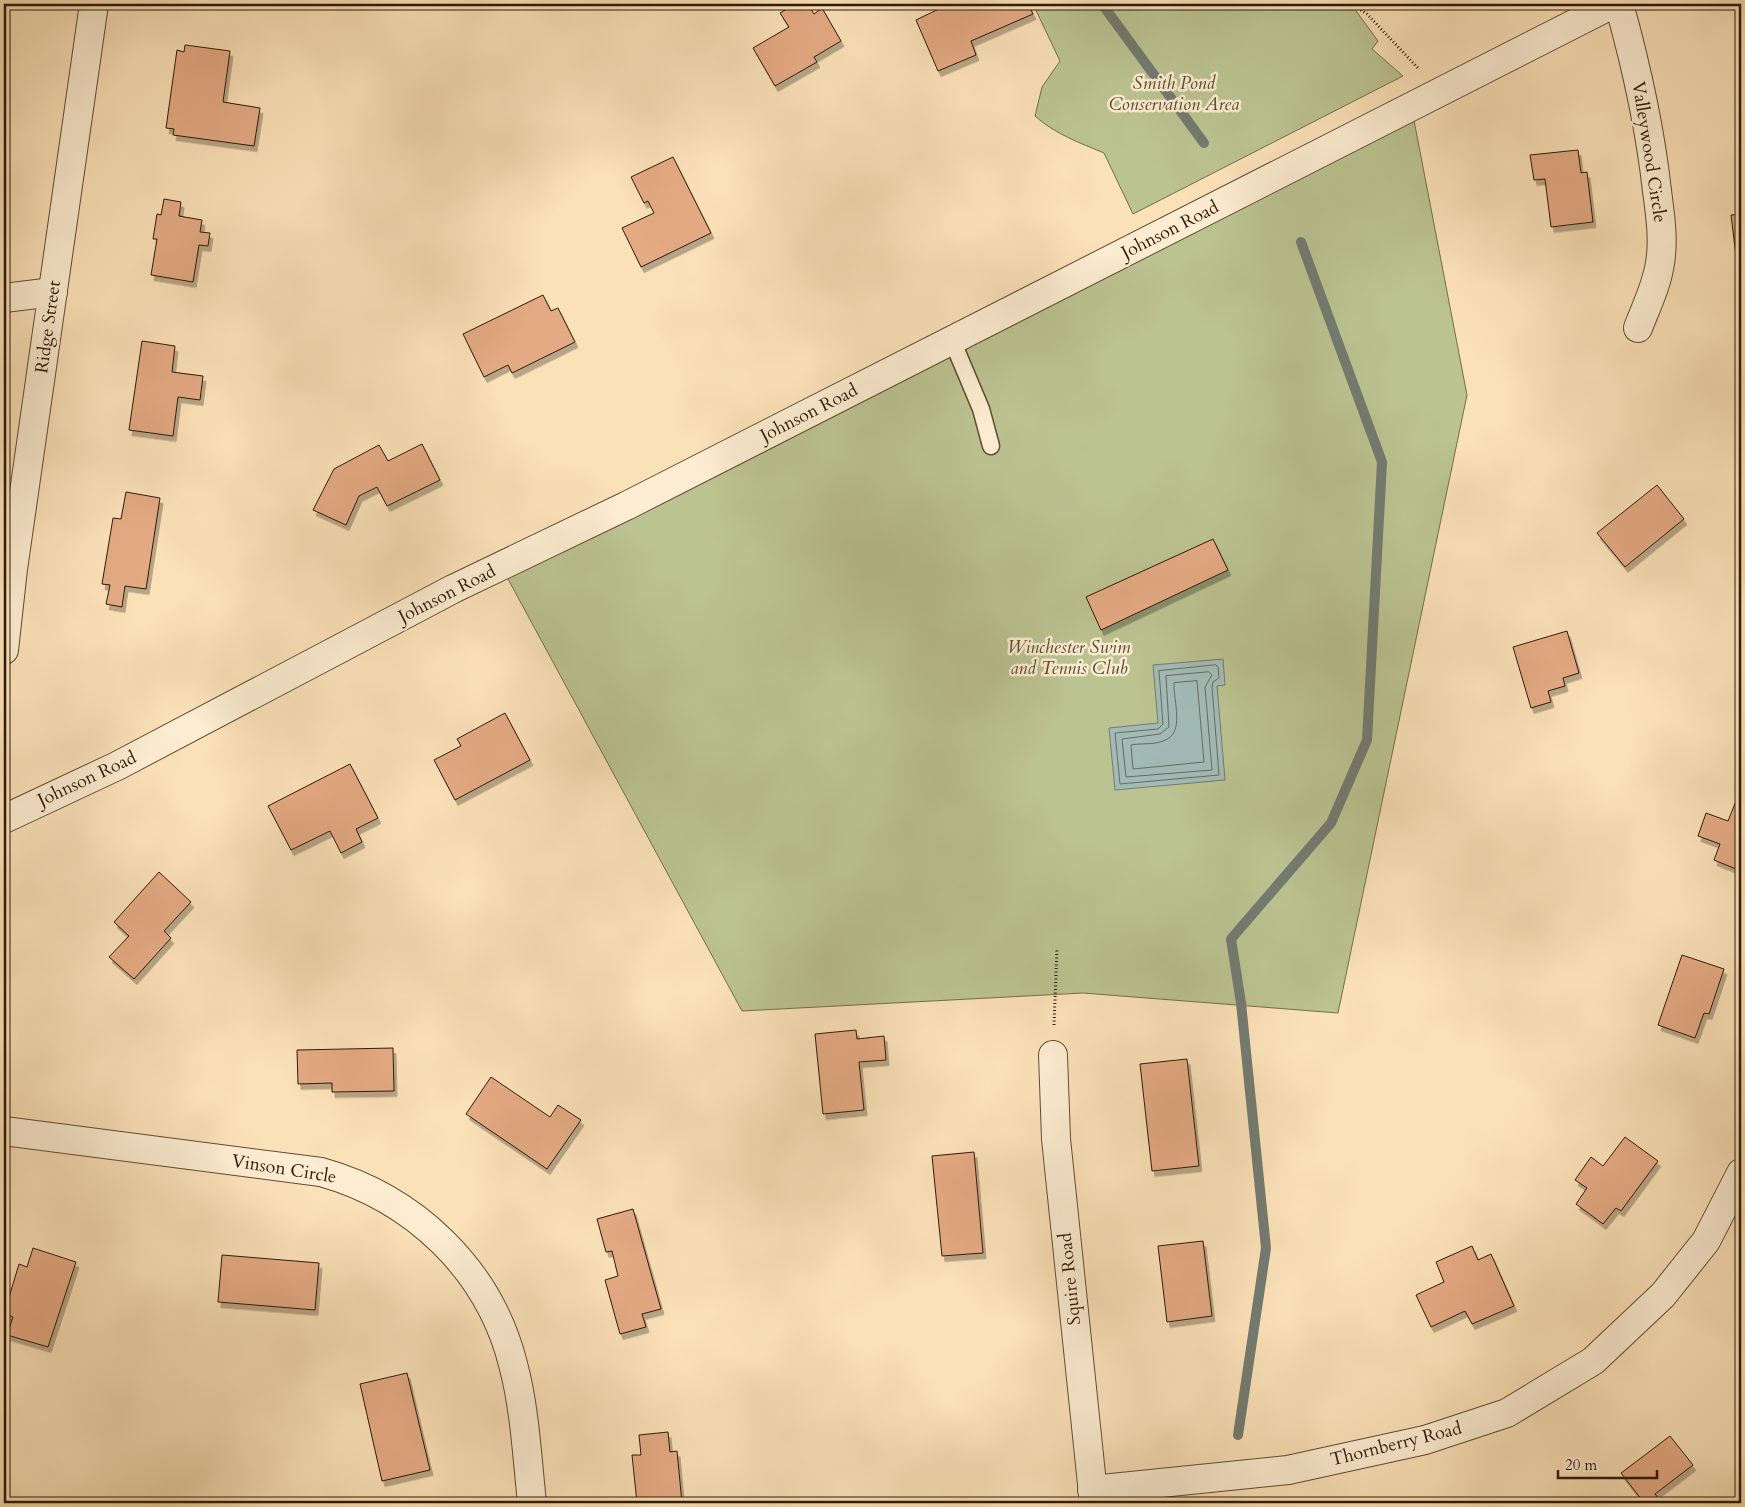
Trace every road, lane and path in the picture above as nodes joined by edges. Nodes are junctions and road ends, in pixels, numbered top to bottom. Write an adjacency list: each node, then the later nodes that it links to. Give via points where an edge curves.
1 (94, 4): 6 (street, Ridge Street)
2 (1352, 4): 5 (path, via 1367,14)
3 (1612, 4): 5 (street, Johnson Road)
4 (1620, 4): 8 (street, Valleywood Circle, via 1652,147 1661,222 1659,270)
5 (1440, 90): 9 (street, Johnson Road, via 1141,246)
6 (53, 292): 7 (street); 11 (street, Ridge Street)
7 (4, 298)
8 (1638, 328)
9 (952, 340): 10 (lane, via 981,409); 12 (street, Johnson Road, via 453,590 117,766)
10 (991, 446)
11 (4, 650)
12 (4, 818)
13 (1058, 949): 14 (path)
14 (1053, 1055): 17 (street, Squire Road, via 1056,1139)
15 (4, 1131): 18 (street, Vinson Circle, via 320,1172 365,1188 412,1215 454,1253 477,1281 499,1318 520,1396)
16 (1741, 1173): 17 (street, Thornberry Road, via 1706,1241 1663,1295 1593,1361 1507,1413 1425,1440 1288,1470)
17 (1093, 1497)
18 (532, 1503)

